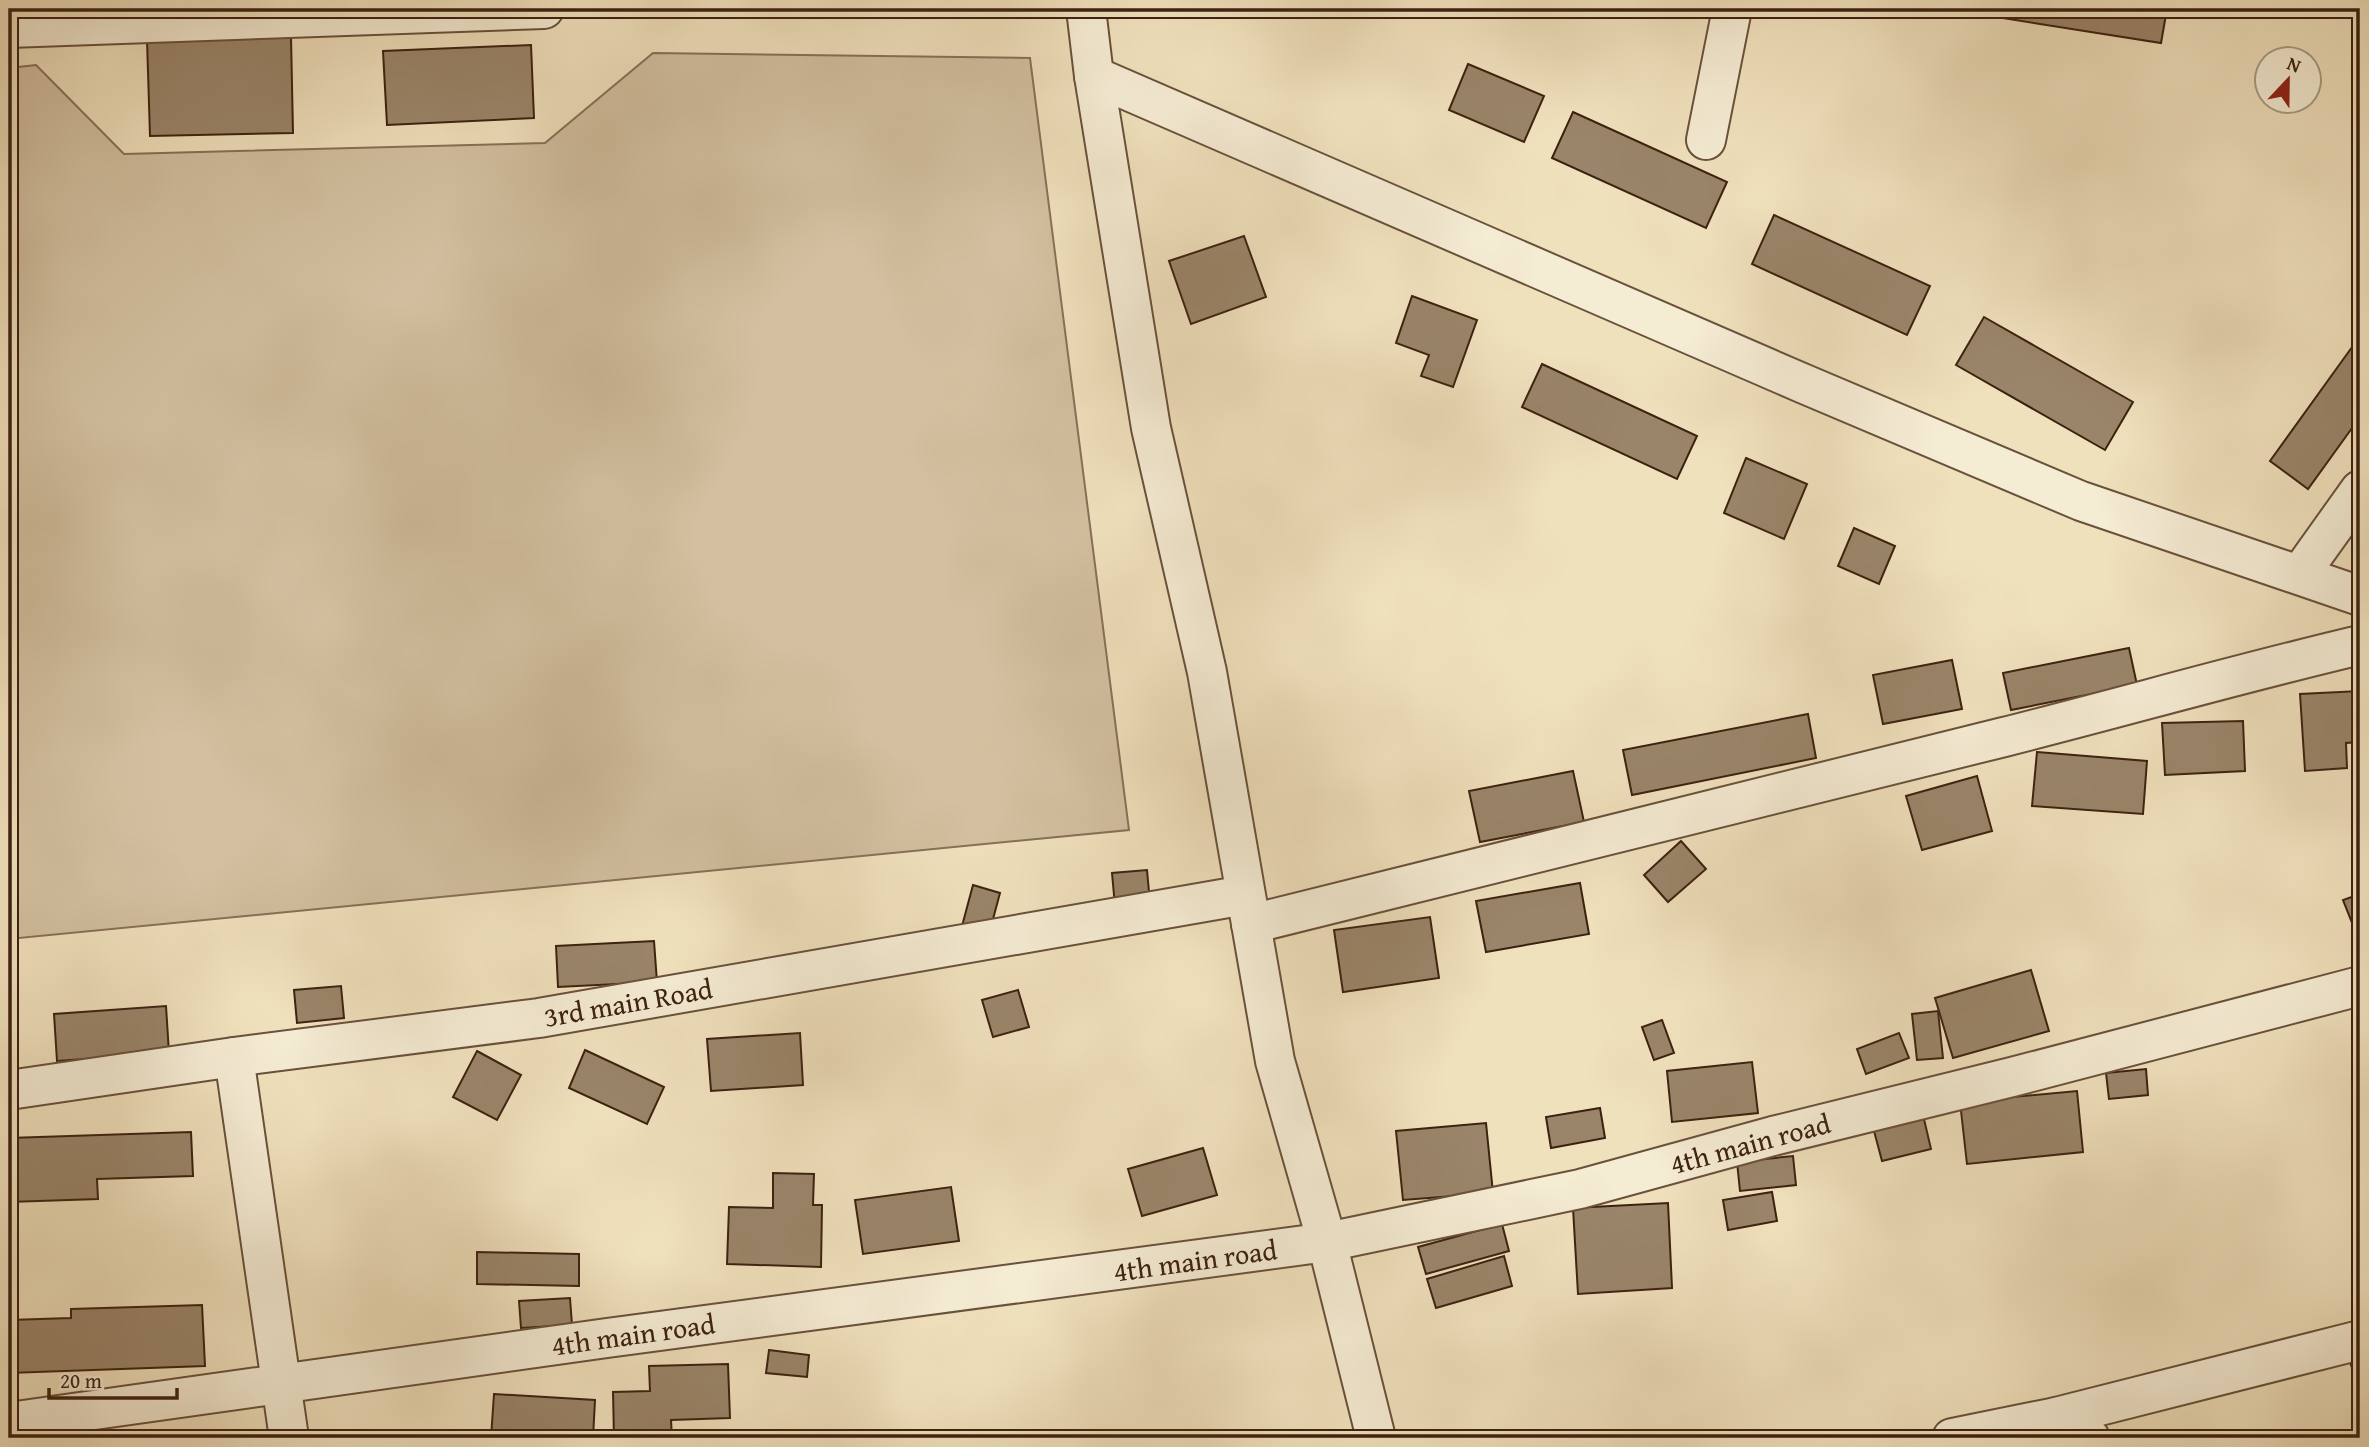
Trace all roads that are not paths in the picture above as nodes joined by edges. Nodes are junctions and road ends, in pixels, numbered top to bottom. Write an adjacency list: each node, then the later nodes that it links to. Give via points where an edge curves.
1 (544, 9): 4 (street)
2 (1086, 9): 5 (street)
3 (1732, 9): 6 (street)
4 (9, 28)
5 (1094, 76): 8 (street, via 2081,501); 11 (street, via 1151,428 1207,672)
6 (1706, 140)
7 (2360, 490): 8 (street)
8 (2300, 575): 9 (street)
9 (2360, 596)
10 (2360, 645): 11 (street, 3rd main Road, via 1643,829)
11 (1248, 909): 13 (street, 3rd main Road, via 539,1018); 15 (street, via 1275,1061)
12 (2360, 986): 15 (street, 4th main road, via 1580,1189)
13 (234, 1057): 14 (street, 3rd main Road); 17 (street)
14 (9, 1090)
15 (1327, 1242): 17 (street, 4th main road); 21 (street)
16 (2360, 1339): 18 (street)
17 (281, 1384): 19 (street, 4th main road); 20 (street)
18 (2056, 1417): 22 (street); 23 (street)
19 (9, 1422)
20 (289, 1438)
21 (1376, 1438)
22 (1952, 1438)
23 (2091, 1438)

